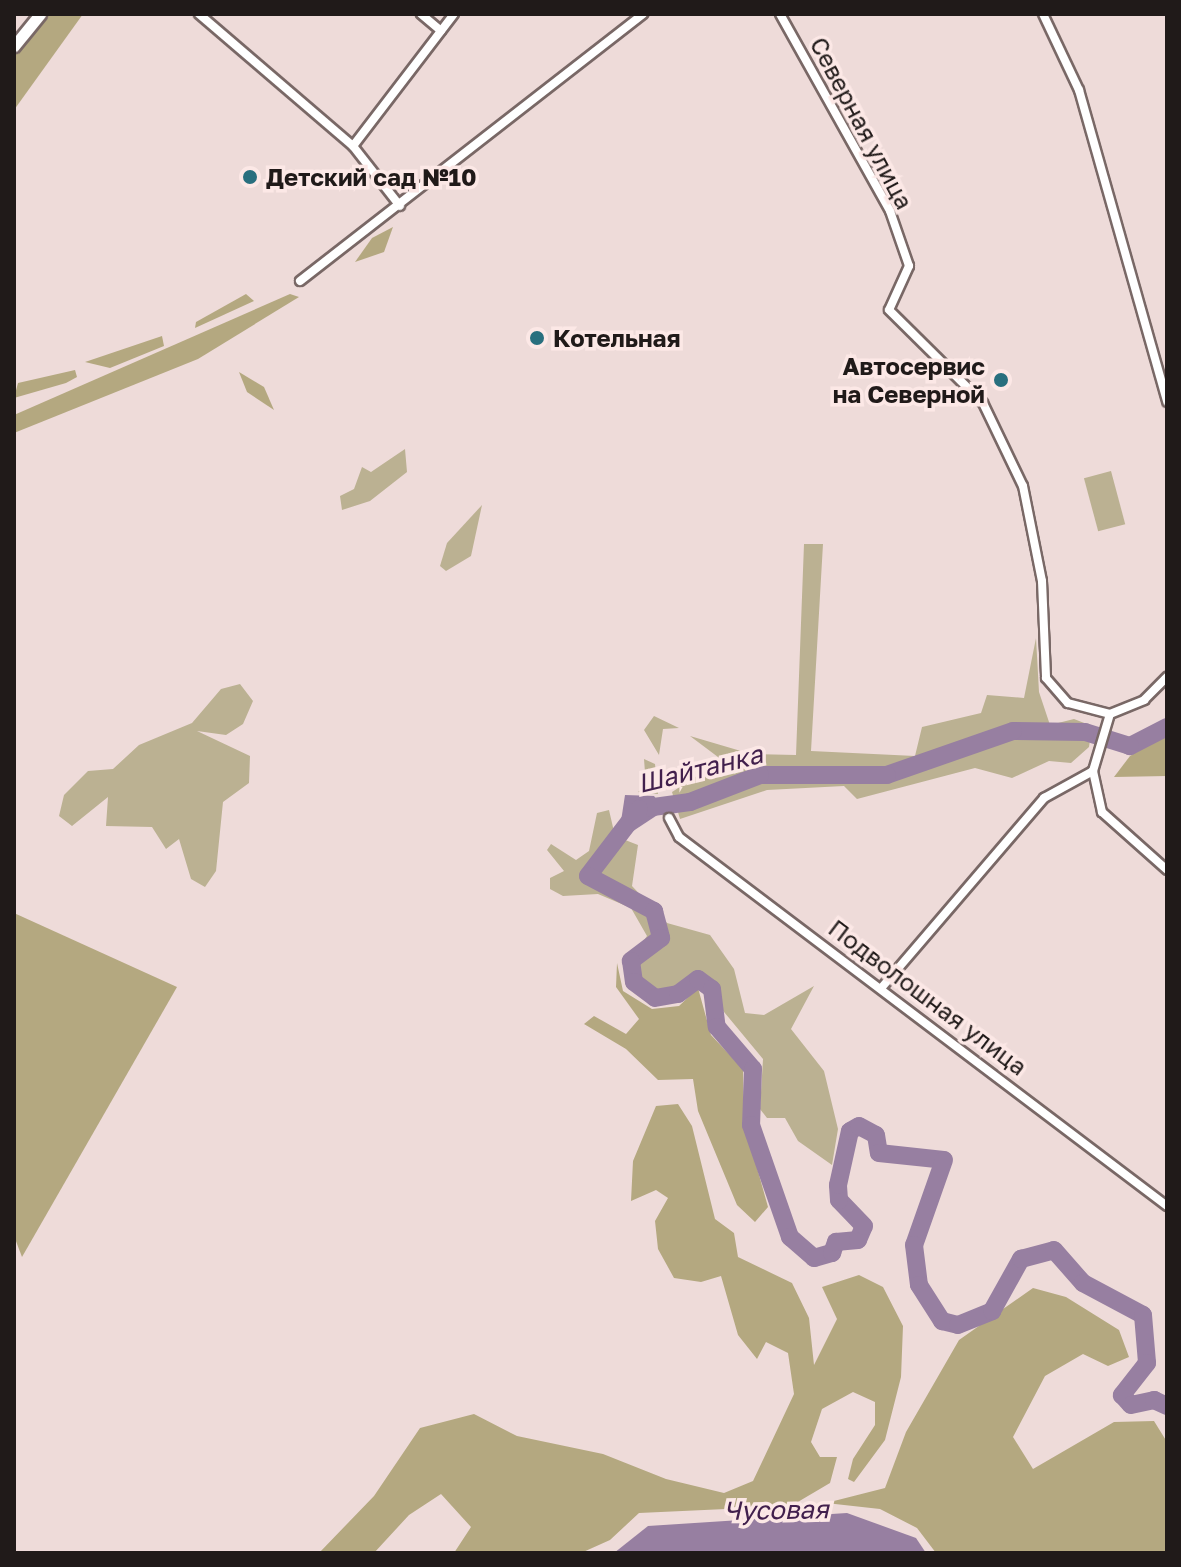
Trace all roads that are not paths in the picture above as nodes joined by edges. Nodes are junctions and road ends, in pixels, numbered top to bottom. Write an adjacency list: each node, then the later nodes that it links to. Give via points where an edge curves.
1 (40, 14): 9 (street)
2 (199, 14): 10 (street)
3 (421, 14): 8 (street)
4 (454, 14): 8 (street)
5 (643, 14): 11 (street)
6 (780, 14): 15 (street, Северная улица, via 890,211 909,266 889,310 983,403 1023,486 1042,581 1046,678 1068,703)
7 (1043, 14): 13 (street, via 1079,90)
8 (441, 31): 10 (street)
9 (14, 46)
10 (353, 146): 11 (street)
11 (400, 206): 12 (street)
12 (300, 281)
13 (1167, 402)
14 (1167, 677): 15 (street, via 1144,700)
15 (1110, 714): 16 (street, via 1106,743)
16 (1093, 771): 18 (street, via 1102,812); 19 (street, via 1044,798)
17 (669, 818): 19 (street, Подволошная улица, via 679,837)
18 (1167, 870)
19 (883, 986): 20 (street, Подволошная улица)
20 (1167, 1206)

